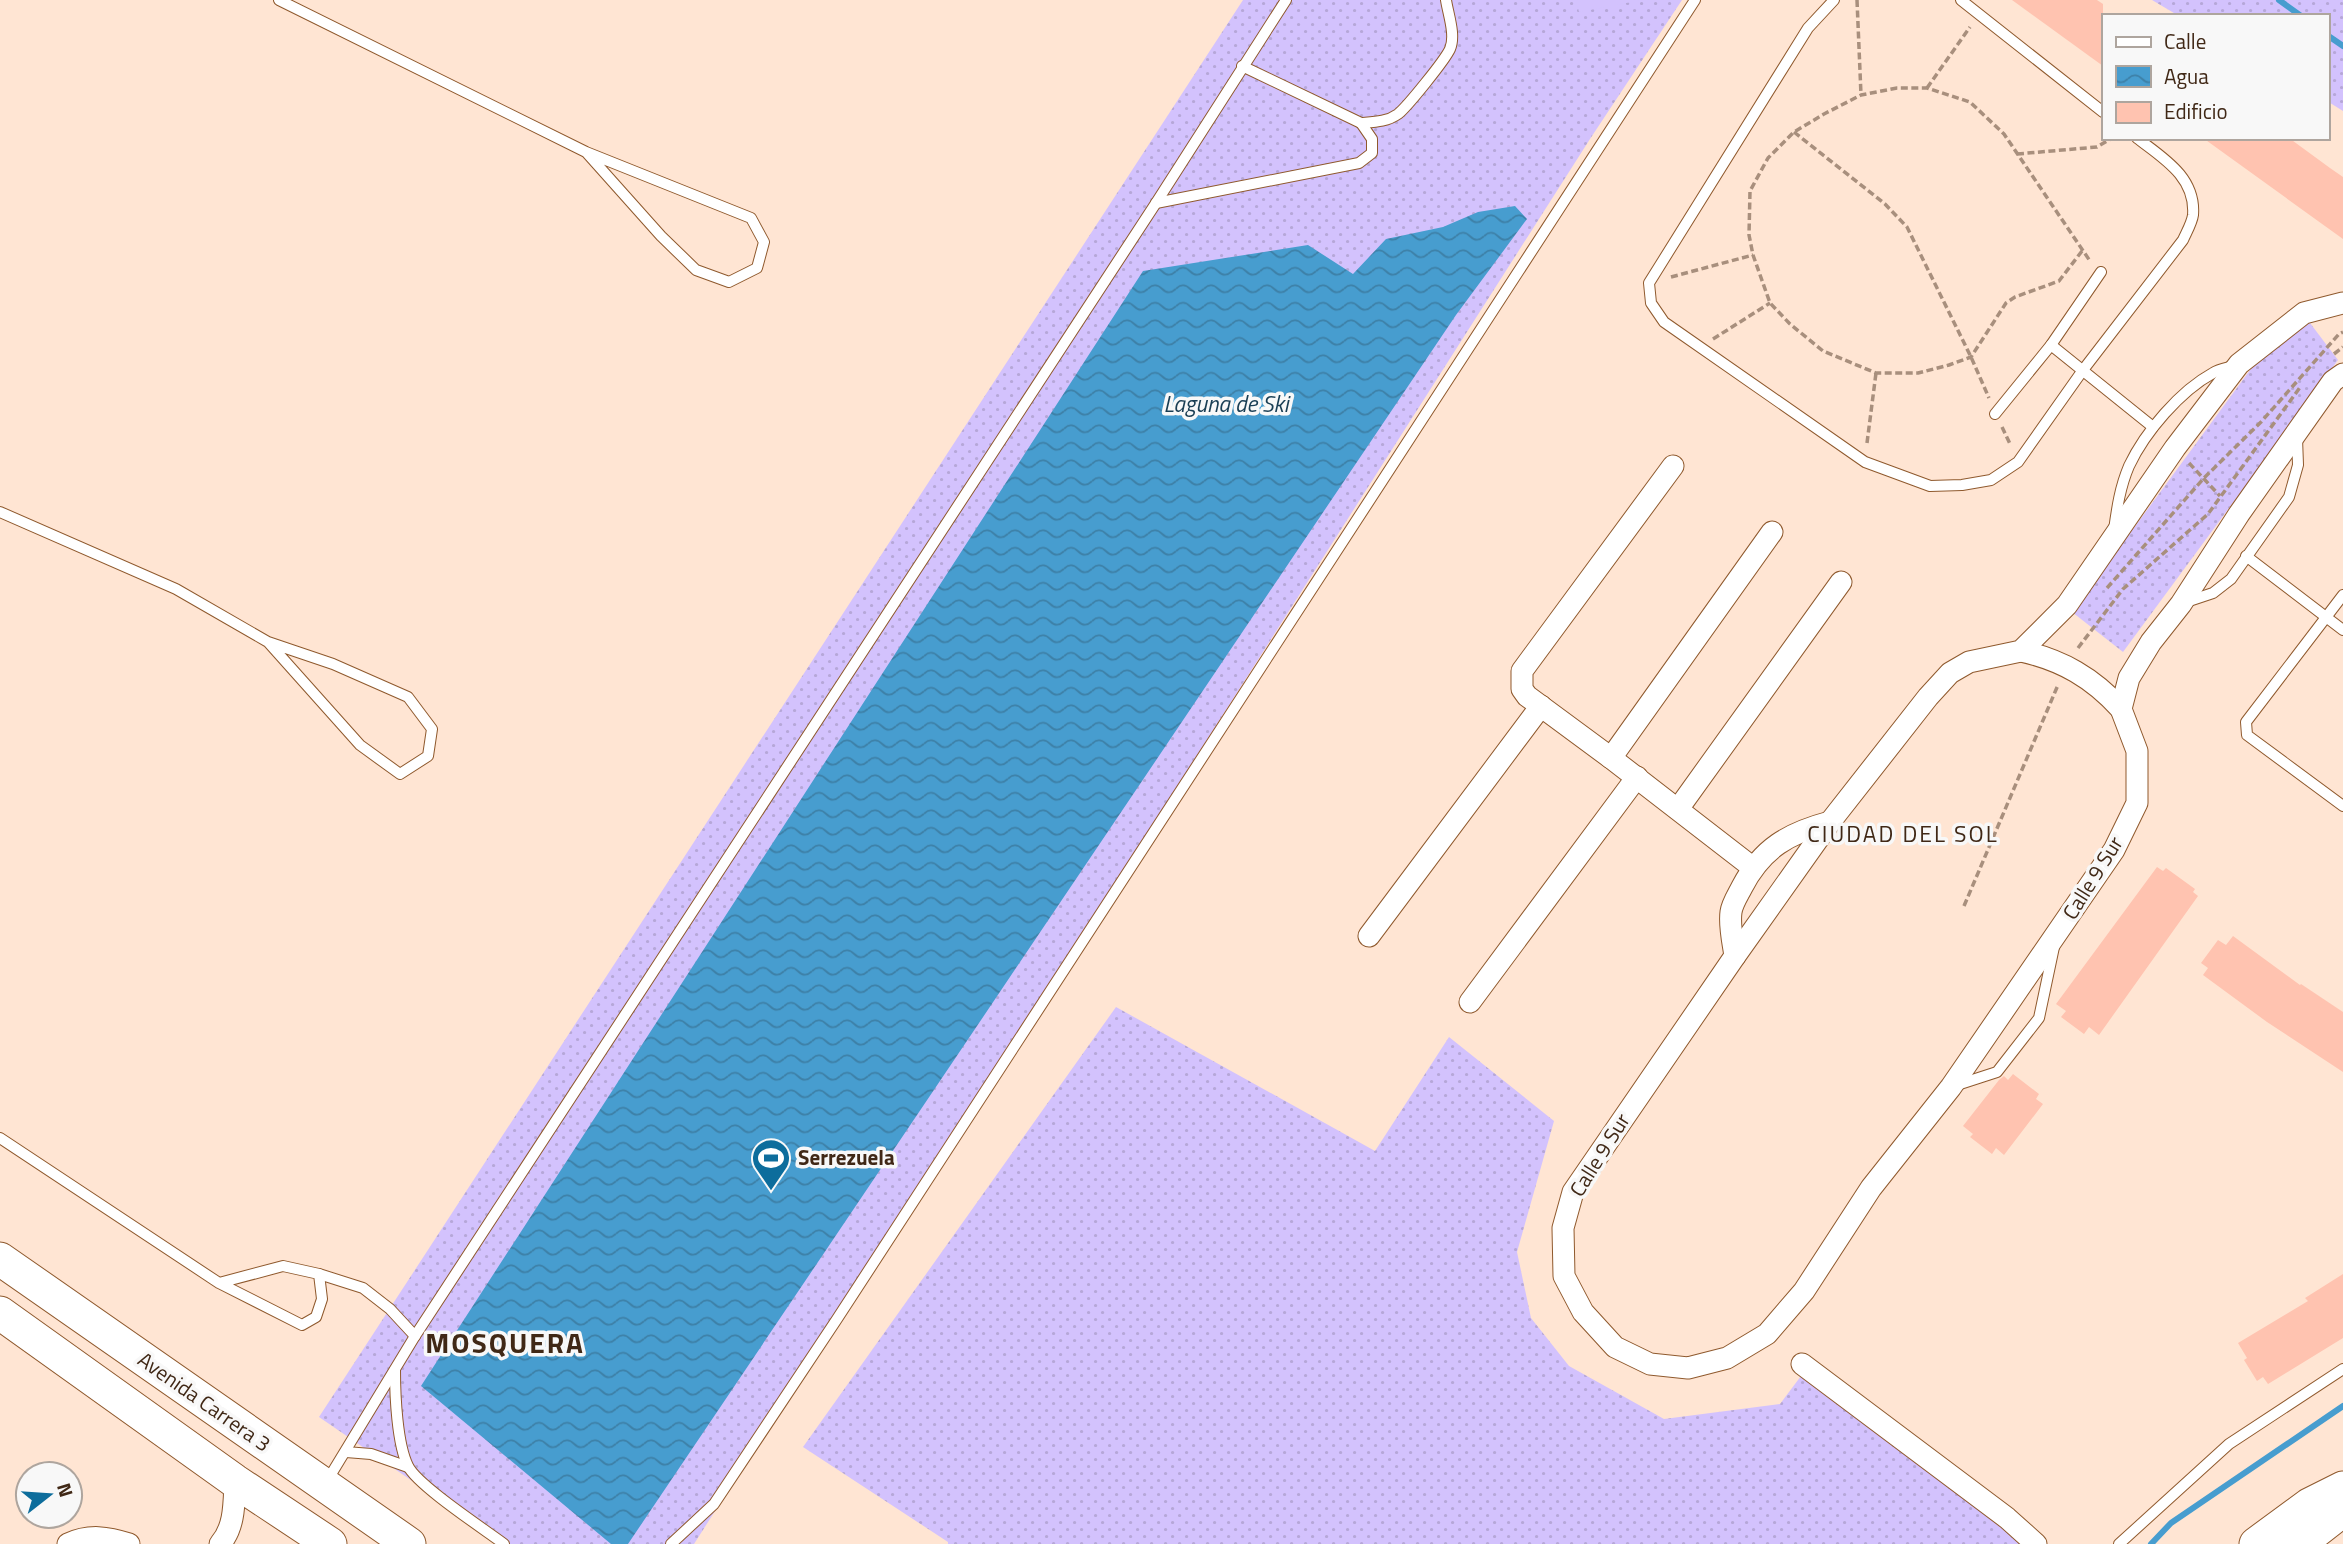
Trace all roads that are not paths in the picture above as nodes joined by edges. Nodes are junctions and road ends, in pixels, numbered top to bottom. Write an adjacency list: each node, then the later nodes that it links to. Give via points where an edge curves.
1 (279, 0): 11 (lane)
2 (1286, 0): 7 (lane)
3 (1446, 0): 9 (lane, via 1450,49 1397,115 1382,122)
4 (1695, 0): 68 (lane, via 837,1319 714,1504)
5 (1834, 0): 17 (lane, via 1808,28 1648,283 1651,303 1664,322 1865,462 1930,486 1991,480 2018,462)
6 (1961, 0): 8 (lane)
7 (1242, 66): 9 (lane); 12 (lane)
8 (2102, 111)
9 (1361, 123): 12 (lane, via 1372,139 1372,153 1359,163)
10 (2140, 140): 17 (lane, via 2177,168 2190,188 2193,215 2183,240)
11 (586, 152): 11 (lane, via 696,270 729,282 757,268 764,242 751,218)
12 (1156, 202): 52 (lane)
13 (2101, 272): 15 (lane)
14 (2343, 303): 16 (street, via 2304,313)
15 (2051, 345): 17 (lane); 19 (lane)
16 (2239, 363): 20 (lane, via 2213,372); 25 (street)
17 (2083, 370): 20 (lane)
18 (2343, 374): 21 (street)
19 (1995, 414)
20 (2153, 427): 25 (lane, via 2129,466)
21 (2297, 432): 26 (lane, via 2298,466 2289,497); 29 (street)
22 (1673, 466): 34 (street, via 1522,671 1522,689)
23 (0, 512): 32 (lane, via 176,589)
24 (1772, 532): 36 (street)
25 (2113, 536): 33 (street, via 2067,605)
26 (2246, 555): 29 (lane, via 2231,579 2213,593); 30 (lane)
27 (1842, 582): 39 (street)
28 (2343, 595): 30 (lane)
29 (2180, 604): 35 (street, via 2129,678)
30 (2327, 617): 31 (lane); 38 (lane, via 2245,729 2246,735)
31 (2343, 630)
32 (268, 642): 32 (lane, via 360,746 400,774 428,756 432,729 408,697)
33 (2021, 651): 35 (street, via 2066,665 2105,691); 40 (street, Calle 9 Sur, via 1969,662 1950,673)
34 (1541, 706): 36 (street); 43 (street)
35 (2121, 709): 42 (street, Calle 9 Sur, via 2137,751 2137,803 2114,850)
36 (1611, 758): 37 (street)
37 (1637, 777): 39 (street); 45 (street)
38 (2343, 806)
39 (1678, 809): 41 (street)
40 (1830, 821): 41 (street, via 1786,837); 44 (street, Calle 9 Sur)
41 (1752, 866): 44 (street, via 1731,909)
42 (2056, 935): 46 (street, Calle 9 Sur); 46 (lane, via 2039,1018 1997,1072)
43 (1369, 936)
44 (1735, 956): 46 (street, Calle 9 Sur, via 1573,1192 1563,1228 1564,1276 1583,1312 1615,1347 1650,1364 1688,1368 1727,1358 1767,1334 1804,1291 1871,1188)
45 (1470, 1002)
46 (1951, 1087)
47 (0, 1138): 50 (lane)
48 (0, 1259): 59 (main road, Avenida Carrera 3)
49 (319, 1274): 50 (lane, via 283,1266); 50 (lane, via 322,1299 316,1317 302,1325); 52 (lane, via 363,1288 390,1308)
50 (219, 1283)
51 (0, 1313): 58 (main road)
52 (415, 1336): 55 (lane)
53 (1802, 1364): 69 (street)
54 (2343, 1369): 70 (lane, via 2229,1444)
55 (395, 1370): 56 (lane); 57 (lane)
56 (346, 1452): 57 (lane, via 371,1454); 59 (lane)
57 (408, 1467): 67 (lane, via 422,1483)
58 (236, 1481): 64 (street, via 234,1511); 65 (main road)
59 (324, 1486): 66 (main road, Avenida Carrera 3)
60 (2343, 1488): 71 (main road, via 2309,1505)
61 (2343, 1510): 72 (main road)
62 (68, 1544): 63 (street, via 93,1537)
63 (129, 1544)
64 (220, 1544)
65 (330, 1544)
66 (409, 1544)
67 (504, 1544)
68 (671, 1544)
69 (2036, 1544)
70 (2119, 1544)
71 (2256, 1544)
72 (2299, 1544)

